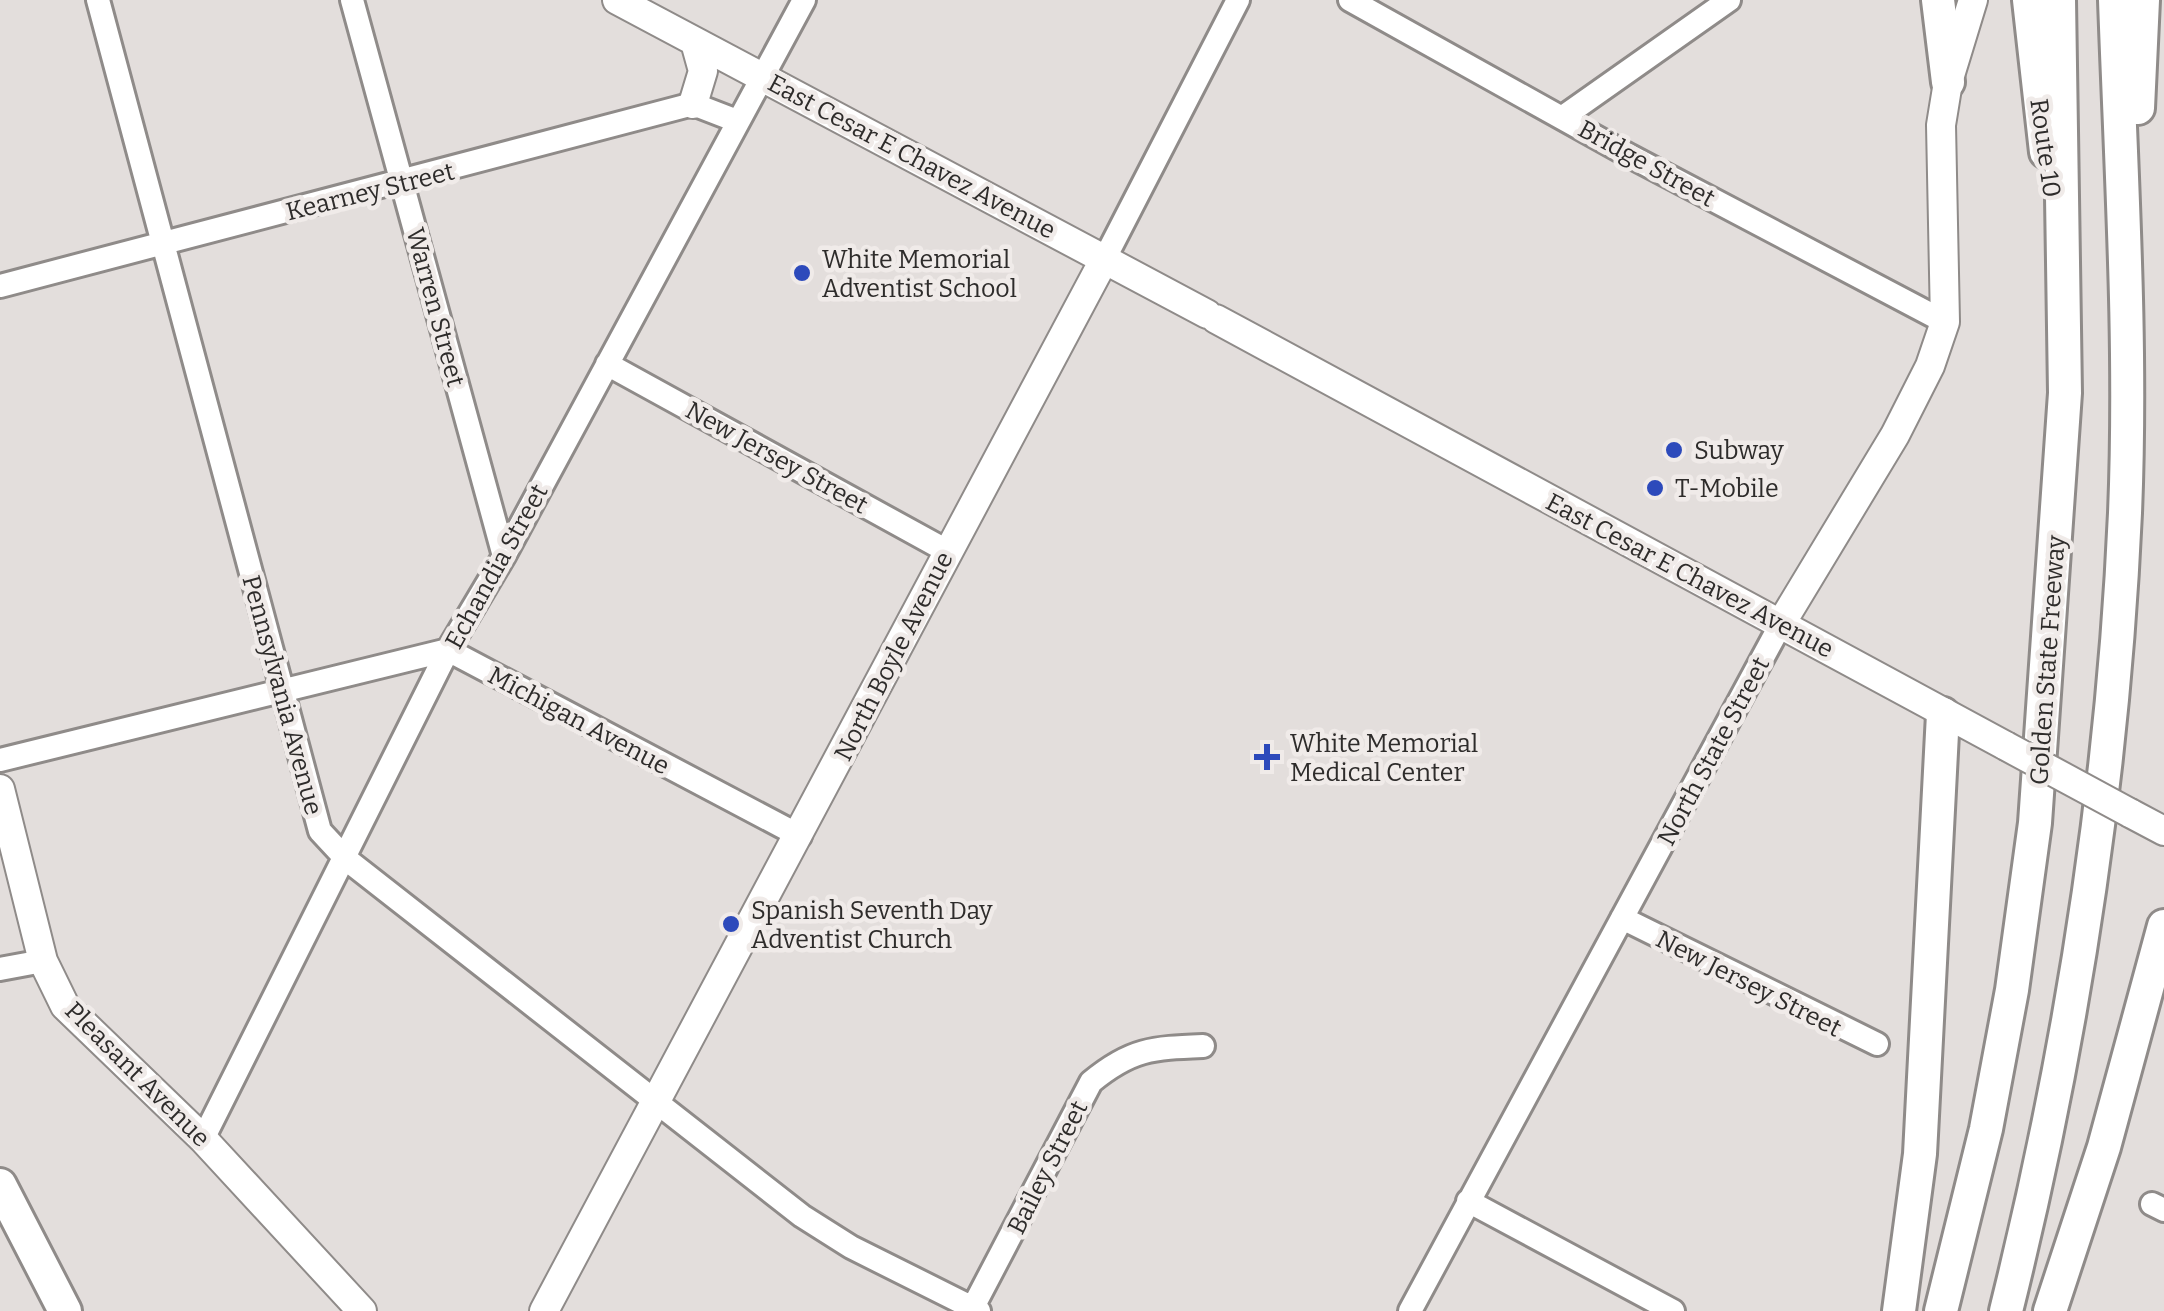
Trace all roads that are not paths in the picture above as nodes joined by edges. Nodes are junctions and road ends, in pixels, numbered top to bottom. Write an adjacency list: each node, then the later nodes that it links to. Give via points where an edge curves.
1 (98, 0): 21 (street, Pennsylvania Avenue)
2 (352, 0): 20 (street, Warren Street)
3 (617, 0): 14 (main road, East Cesar E Chavez Avenue)
4 (804, 0): 15 (street, Echandia Street)
5 (1238, 0): 22 (street, North Boyle Avenue)
6 (1350, 0): 18 (street, Bridge Street)
7 (1730, 0): 18 (street)
8 (1938, 0): 16 (highway)
9 (1973, 0): 16 (main road, North State Street)
10 (2029, 0): 25 (highway, Route 10)
11 (2059, 0): 25 (highway, Golden State Freeway)
12 (2115, 0): 24 (highway)
13 (2143, 0): 24 (highway)
14 (695, 42): 15 (main road, East Cesar E Chavez Avenue); 17 (main road, via 703,71)
15 (761, 76): 19 (street, Echandia Street); 22 (main road, East Cesar E Chavez Avenue)
16 (1948, 82): 26 (main road, North State Street, via 1939,158)
17 (693, 104): 19 (street); 20 (street, Kearney Street)
18 (1563, 118): 26 (street, Bridge Street)
19 (736, 122): 27 (street, Echandia Street)
20 (403, 183): 21 (street, Kearney Street); 29 (street, Warren Street)
21 (164, 242): 23 (street, Kearney Street); 32 (street, Pennsylvania Avenue)
22 (1104, 258): 28 (main road, North Boyle Avenue); 30 (main road, East Cesar E Chavez Avenue)
23 (0, 286)
24 (2126, 287): 57 (highway, via 2124,512 2099,832 2046,1151)
25 (2066, 296): 56 (highway, Golden State Freeway, via 2062,467 2035,823 1986,1128)
26 (1946, 322): 30 (main road, North State Street, via 1895,435)
27 (607, 364): 28 (street, New Jersey Street); 29 (street, Echandia Street)
28 (947, 551): 37 (main road, North Boyle Avenue)
29 (504, 556): 31 (street, Echandia Street)
30 (1782, 622): 33 (main road, East Cesar E Chavez Avenue); 39 (street, North State Street)
31 (448, 650): 32 (street); 37 (street, Michigan Avenue); 38 (street, Echandia Street)
32 (280, 689): 34 (street); 38 (street, Pennsylvania Avenue, via 320,831)
33 (1943, 714): 36 (main road, East Cesar E Chavez Avenue, bridge); 55 (highway, via 1920,1154)
34 (0, 760)
35 (0, 789): 41 (main road, Pleasant Avenue)
36 (2164, 831)
37 (800, 836): 45 (main road, North Boyle Avenue)
38 (346, 859): 45 (street, Pennsylvania Avenue); 46 (street, Echandia Street)
39 (1622, 918): 43 (street, New Jersey Street); 48 (street, North State Street)
40 (2164, 926): 58 (highway, via 2104,1148)
41 (43, 961): 42 (street); 46 (main road, Pleasant Avenue, via 65,1006)
42 (0, 969)
43 (1877, 1044)
44 (1203, 1046): 49 (street, Bailey Street, via 1149,1048 1120,1058 1090,1082)
45 (652, 1102): 49 (street, Pennsylvania Avenue, via 818,1226); 52 (main road, North Boyle Avenue)
46 (203, 1139): 51 (main road, Pleasant Avenue)
47 (0, 1185): 50 (highway)
48 (1468, 1201): 53 (street, North State Street); 54 (street)
49 (974, 1310)
50 (64, 1311)
51 (362, 1311)
52 (544, 1311)
53 (1410, 1311)
54 (1674, 1311)
55 (1899, 1311)
56 (1941, 1311)
57 (2006, 1311)
58 (2050, 1311)

